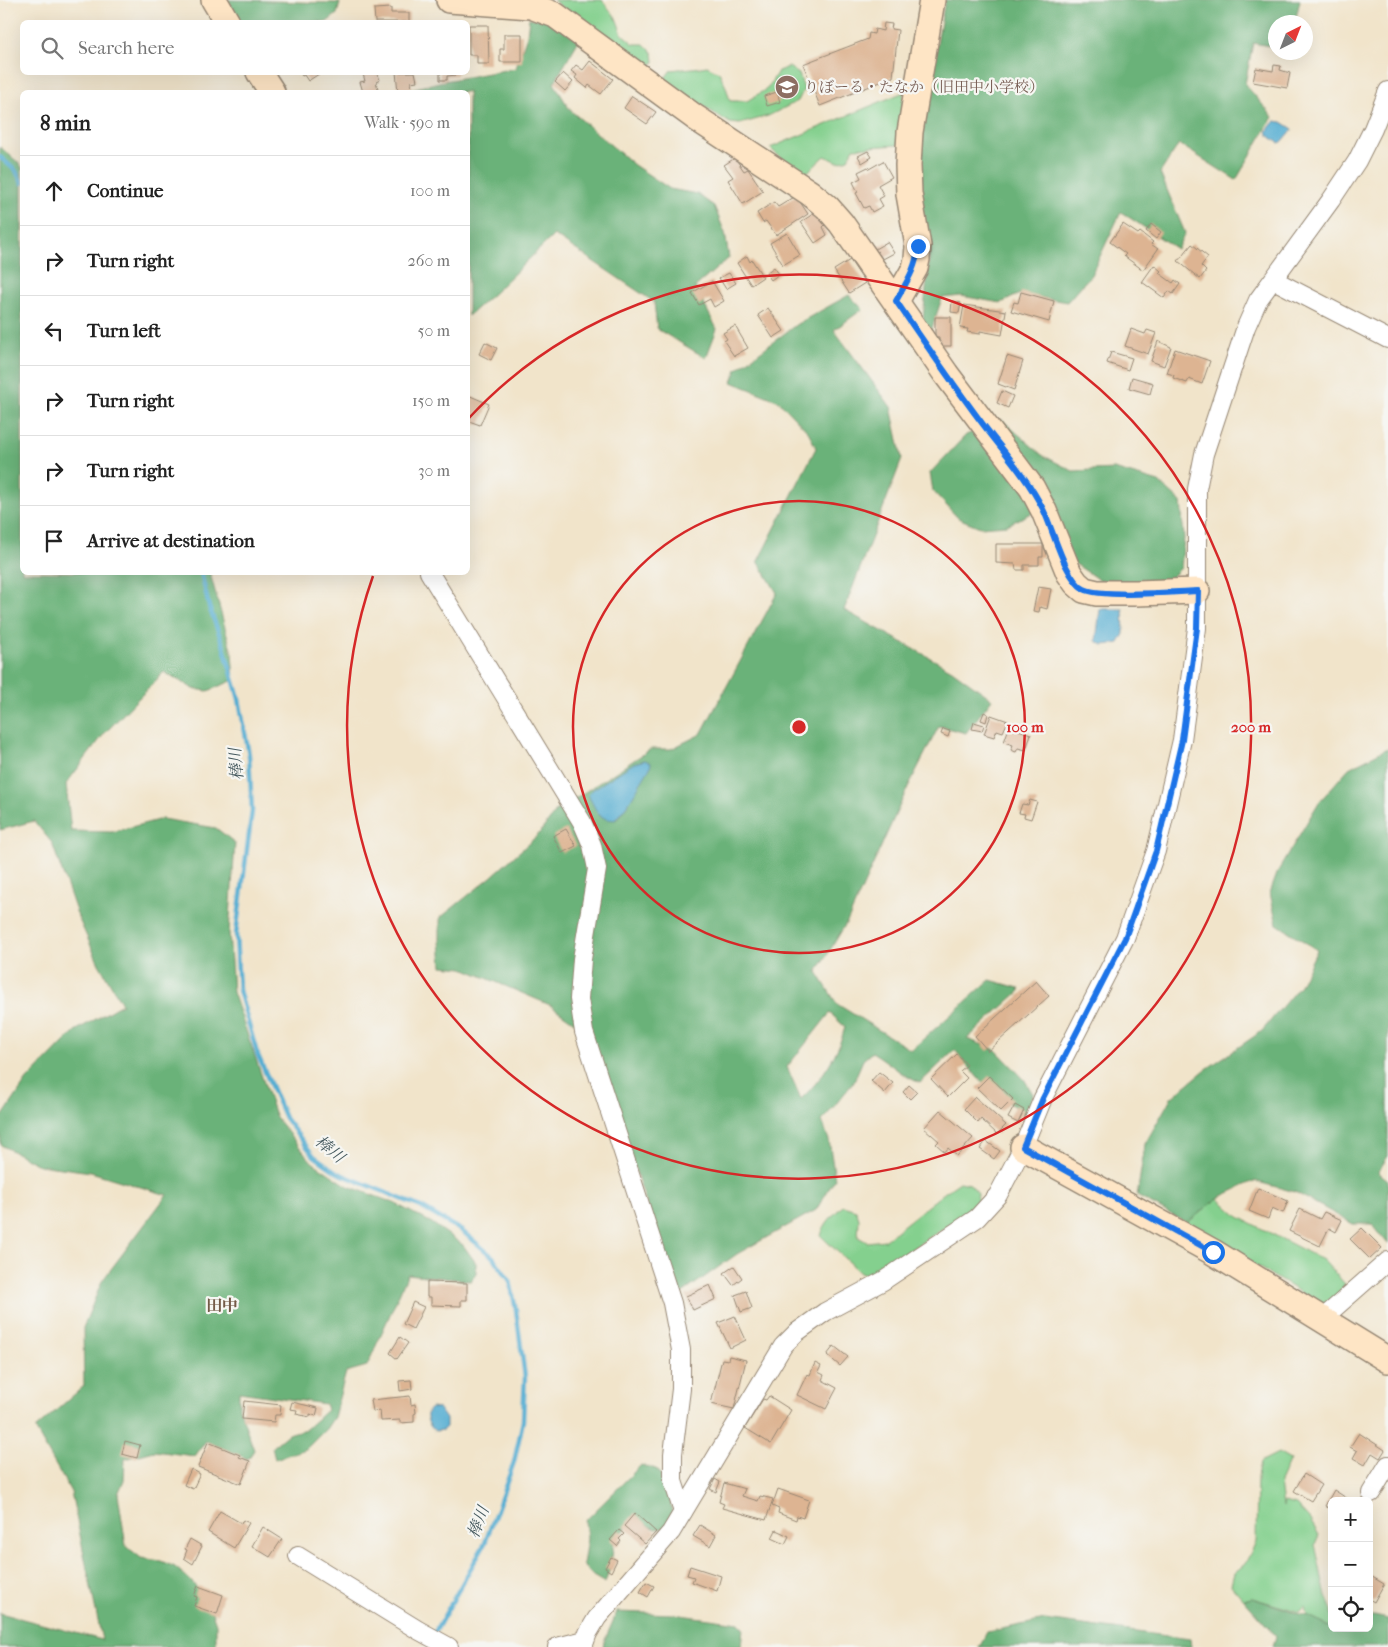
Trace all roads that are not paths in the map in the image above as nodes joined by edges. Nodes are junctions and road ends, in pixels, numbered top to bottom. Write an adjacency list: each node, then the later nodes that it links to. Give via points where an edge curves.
1 (214, 0): 4 (street)
2 (450, 0): 9 (street, via 531,6 555,16 696,118 821,202 841,223)
3 (932, 0): 9 (street, via 910,132 908,164 917,259)
4 (226, 20)
5 (261, 75): 6 (street)
6 (271, 90)
7 (1388, 91): 8 (street, via 1357,161)
8 (1274, 280): 10 (street); 12 (street, via 1258,300 1246,327 1204,454 1196,489)
9 (896, 301): 12 (street, via 951,381 1032,488 1076,583 1084,590 1096,592)
10 (1388, 339)
11 (431, 575): 19 (street, via 582,822 592,845 597,869 582,959 579,999 584,1032 672,1303 680,1350 681,1389 673,1481)
12 (1198, 591): 13 (street, via 1197,628 1182,740 1156,851 1125,938 1043,1098)
13 (1023, 1147): 15 (street, via 1213,1252); 19 (street, via 998,1195 977,1218 884,1281 825,1312 783,1346)
14 (1388, 1261): 15 (street)
15 (1322, 1319): 16 (street)
16 (1388, 1360)
17 (1388, 1464): 18 (street)
18 (1371, 1493)
19 (683, 1512): 21 (street, via 660,1547 597,1618)
20 (298, 1556): 22 (street)
21 (584, 1644): 23 (street)
22 (448, 1646)
23 (557, 1647)

